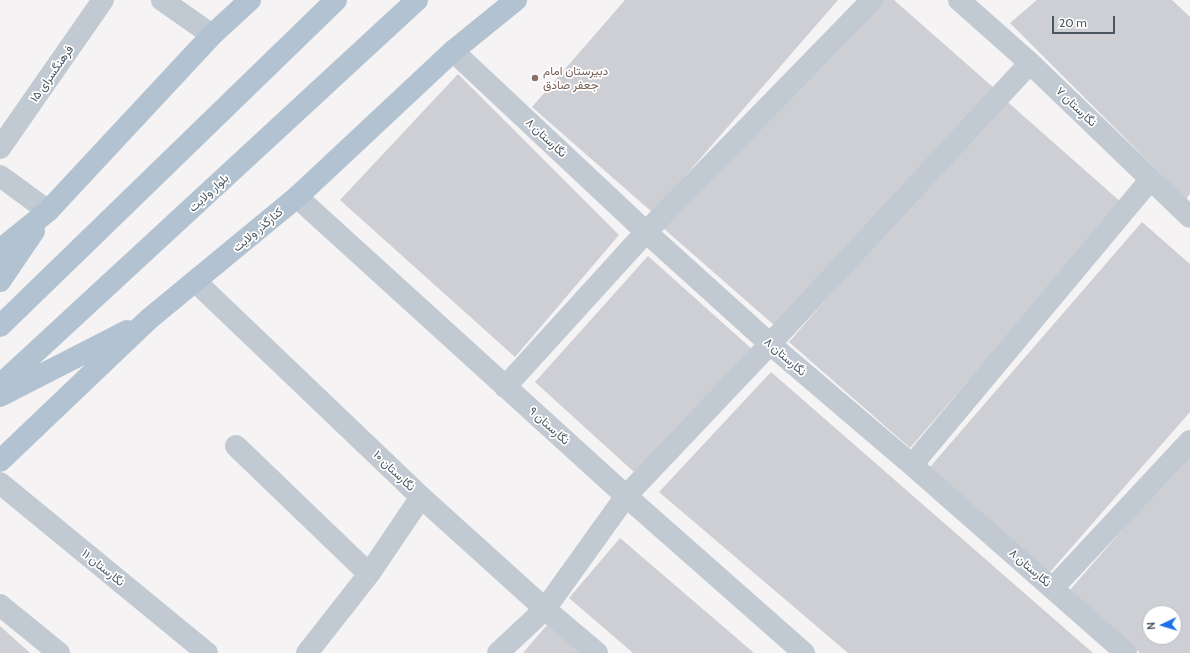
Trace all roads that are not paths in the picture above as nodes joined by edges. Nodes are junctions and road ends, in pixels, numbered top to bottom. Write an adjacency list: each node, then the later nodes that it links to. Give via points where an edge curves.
1 (103, 0): 12 (street, فرهنگسرای ۱۵)
2 (162, 0): 9 (street)
3 (250, 0): 9 (main road)
4 (336, 0): 23 (main road)
5 (417, 0): 25 (main road, بلوار ولایت)
6 (516, 0): 10 (main road, کنارگذر ولایت)
7 (872, 0): 18 (street)
8 (959, 0): 11 (street, نگارستان ۷)
9 (212, 35): 16 (main road)
10 (453, 51): 15 (main road, کنارگذر ولایت); 18 (street, نگارستان ۸)
11 (1030, 63): 14 (street, نگارستان ۷); 24 (street)
12 (0, 148)
13 (0, 176): 16 (street)
14 (1150, 180): 17 (street, نگارستان ۷); 31 (street)
15 (297, 197): 21 (main road, کنارگذر ولایت); 26 (street, نگارستان ۹)
16 (48, 211): 19 (main road); 20 (main road)
17 (1190, 215)
18 (646, 232): 24 (street, نگارستان ۸); 26 (street)
19 (0, 250)
20 (0, 281)
21 (196, 282): 22 (main road, کنارگذر ولایت); 34 (street, نگارستان ۱۰)
22 (149, 319): 27 (main road); 30 (main road, کنارگذر ولایت)
23 (0, 326)
24 (770, 344): 31 (street, نگارستان ۸); 33 (street)
25 (0, 385)
26 (505, 386): 33 (street, نگارستان ۹)
27 (0, 396)
28 (1190, 441): 36 (street)
29 (236, 446): 35 (street)
30 (0, 461)
31 (912, 465): 36 (street, نگارستان ۸)
32 (0, 483): 40 (street, نگارستان ۱۱)
33 (626, 496): 38 (street); 44 (street, نگارستان ۹)
34 (421, 497): 35 (street); 38 (street, نگارستان ۱۰)
35 (369, 574): 41 (street)
36 (1053, 588): 45 (street, نگارستان ۸)
37 (0, 605): 39 (street)
38 (545, 609): 42 (street); 43 (street, نگارستان ۱۰)
39 (59, 653)
40 (207, 653)
41 (307, 653)
42 (498, 653)
43 (597, 653)
44 (804, 653)
45 (1126, 653)

